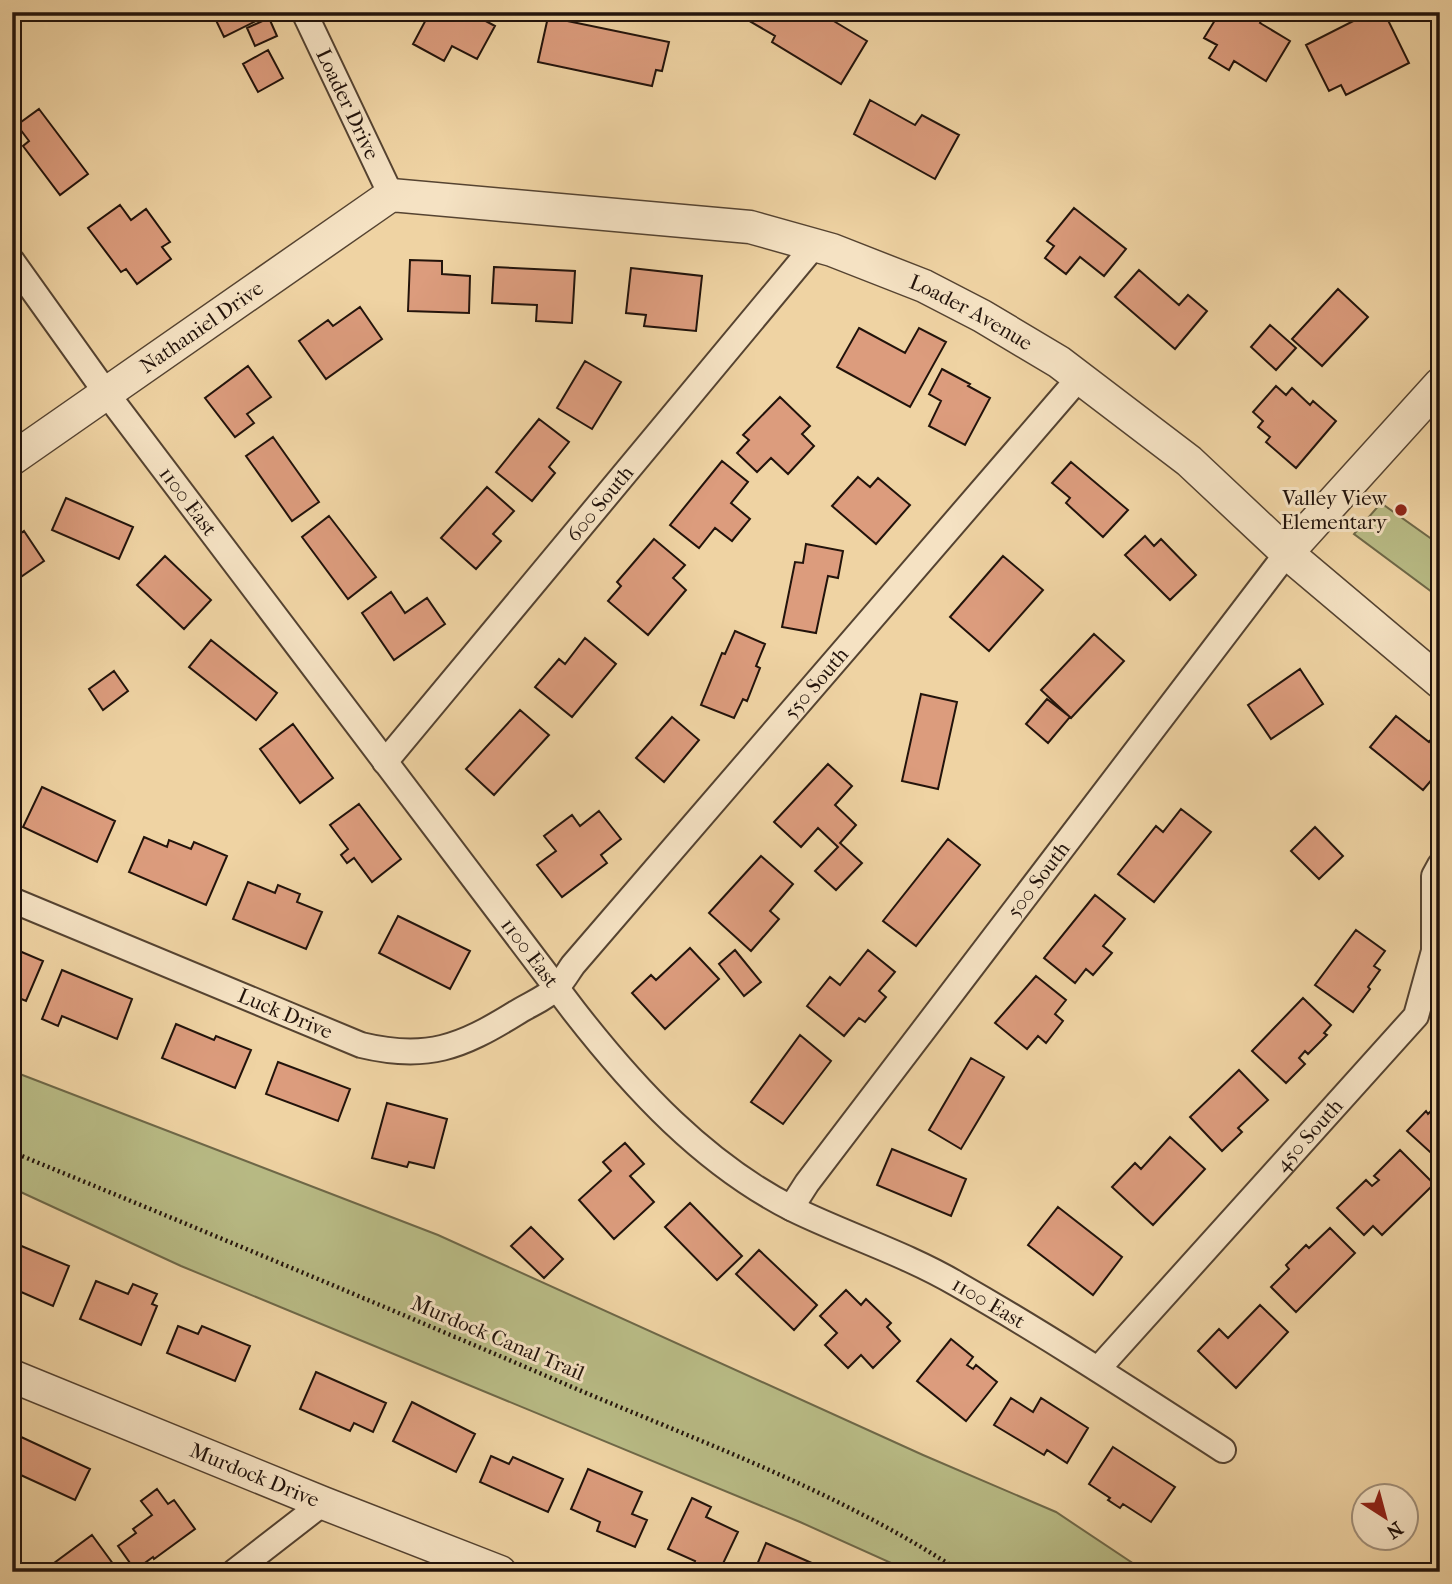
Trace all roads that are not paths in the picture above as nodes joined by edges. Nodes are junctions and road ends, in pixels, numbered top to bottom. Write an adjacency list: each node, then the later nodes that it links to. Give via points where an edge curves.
1 (304, 12): 2 (street, Loader Drive)
2 (391, 195): 3 (street, Loader Avenue, via 750,227); 7 (street, Nathaniel Drive)
3 (814, 246): 5 (street, Loader Avenue, via 924,286 982,316); 11 (street, 600 South)
4 (12, 261): 7 (street, 1100 East)
5 (1079, 378): 9 (street, Loader Avenue, via 1189,461); 14 (street, 550 South)
6 (1440, 384): 9 (street)
7 (107, 394): 8 (street, Nathaniel Drive); 11 (street, 1100 East)
8 (12, 460)
9 (1287, 553): 10 (street, Loader Avenue); 15 (street, 500 South)
10 (1440, 682)
11 (386, 762): 14 (street, 1100 East)
12 (1440, 865): 16 (street, 450 South, via 1434,876 1434,951 1416,1016)
13 (12, 900): 14 (street, Luck Drive, via 381,1050 442,1049 476,1038)
14 (556, 988): 15 (street, 1100 East, via 617,1067 670,1121 740,1177)
15 (791, 1208): 16 (street, 1100 East, via 954,1282)
16 (1098, 1369): 18 (street, 1100 East)
17 (12, 1376): 19 (street, Murdock Drive)
18 (1223, 1450)
19 (323, 1503): 20 (street); 21 (street, Murdock Drive)
20 (234, 1572)
21 (500, 1572)

